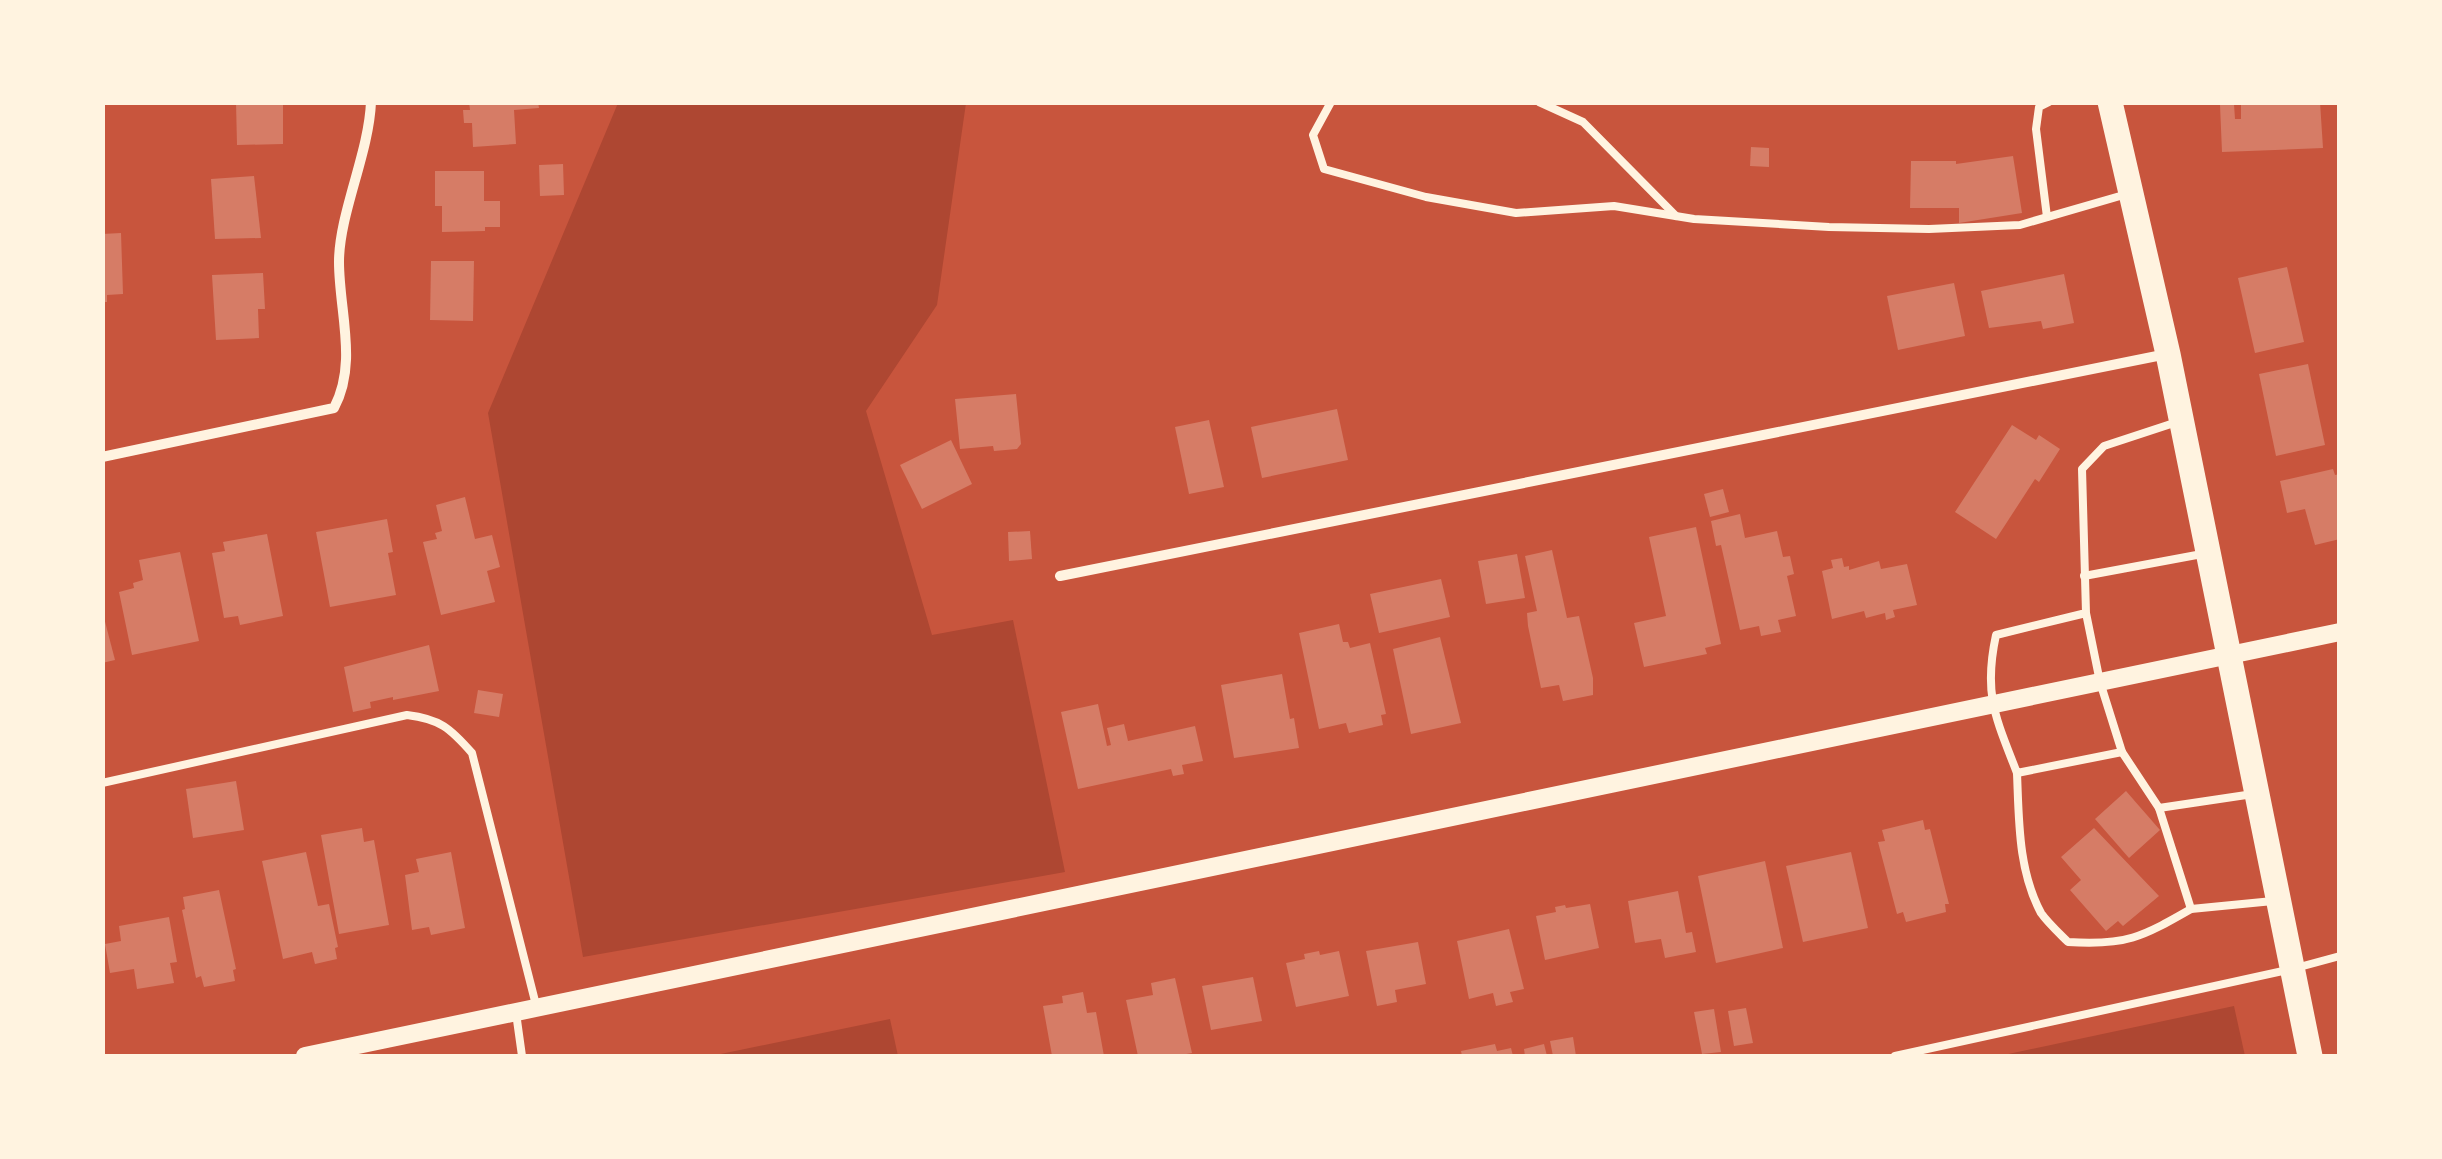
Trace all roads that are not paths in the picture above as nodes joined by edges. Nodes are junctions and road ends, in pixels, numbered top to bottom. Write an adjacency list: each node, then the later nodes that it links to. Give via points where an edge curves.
1 (371, 102): 11 (street, via 338,259 346,351 345,388 334,408)
2 (1331, 102): 7 (lane, via 1313,135 1324,169 1516,214 1614,206)
3 (1539, 102): 7 (lane, via 1583,122)
4 (2050, 102): 8 (lane, via 2039,107 2036,129)
5 (2110, 102): 6 (main road)
6 (2131, 193): 8 (lane); 9 (main road)
7 (1676, 216): 8 (lane, via 1929,229 2020,225)
8 (2048, 217)
9 (2168, 354): 10 (main road); 13 (street)
10 (2182, 421): 12 (main road); 14 (lane, via 2104,446 2082,469)
11 (102, 456)
12 (2208, 553): 14 (lane); 17 (main road)
13 (1060, 576)
14 (2084, 576): 15 (lane)
15 (2086, 613): 18 (lane); 19 (lane, via 1996,635)
16 (2340, 632): 17 (street)
17 (2228, 654): 18 (street); 23 (main road)
18 (2100, 682): 19 (street); 20 (lane)
19 (1991, 705): 21 (lane); 29 (street)
20 (2122, 752): 21 (lane); 24 (lane)
21 (2017, 773): 26 (lane, via 2027,877 2042,914 2068,942 2141,937)
22 (102, 783): 29 (lane, via 407,715 434,718 472,753)
23 (2257, 794): 24 (lane); 25 (main road)
24 (2158, 808): 26 (lane)
25 (2278, 901): 26 (lane); 28 (main road)
26 (2192, 909)
27 (2340, 956): 28 (lane)
28 (2292, 969): 33 (lane); 34 (main road)
29 (538, 1009): 30 (street)
30 (516, 1014): 31 (street); 32 (lane)
31 (305, 1056)
32 (522, 1056)
33 (1895, 1056)
34 (2310, 1056)

